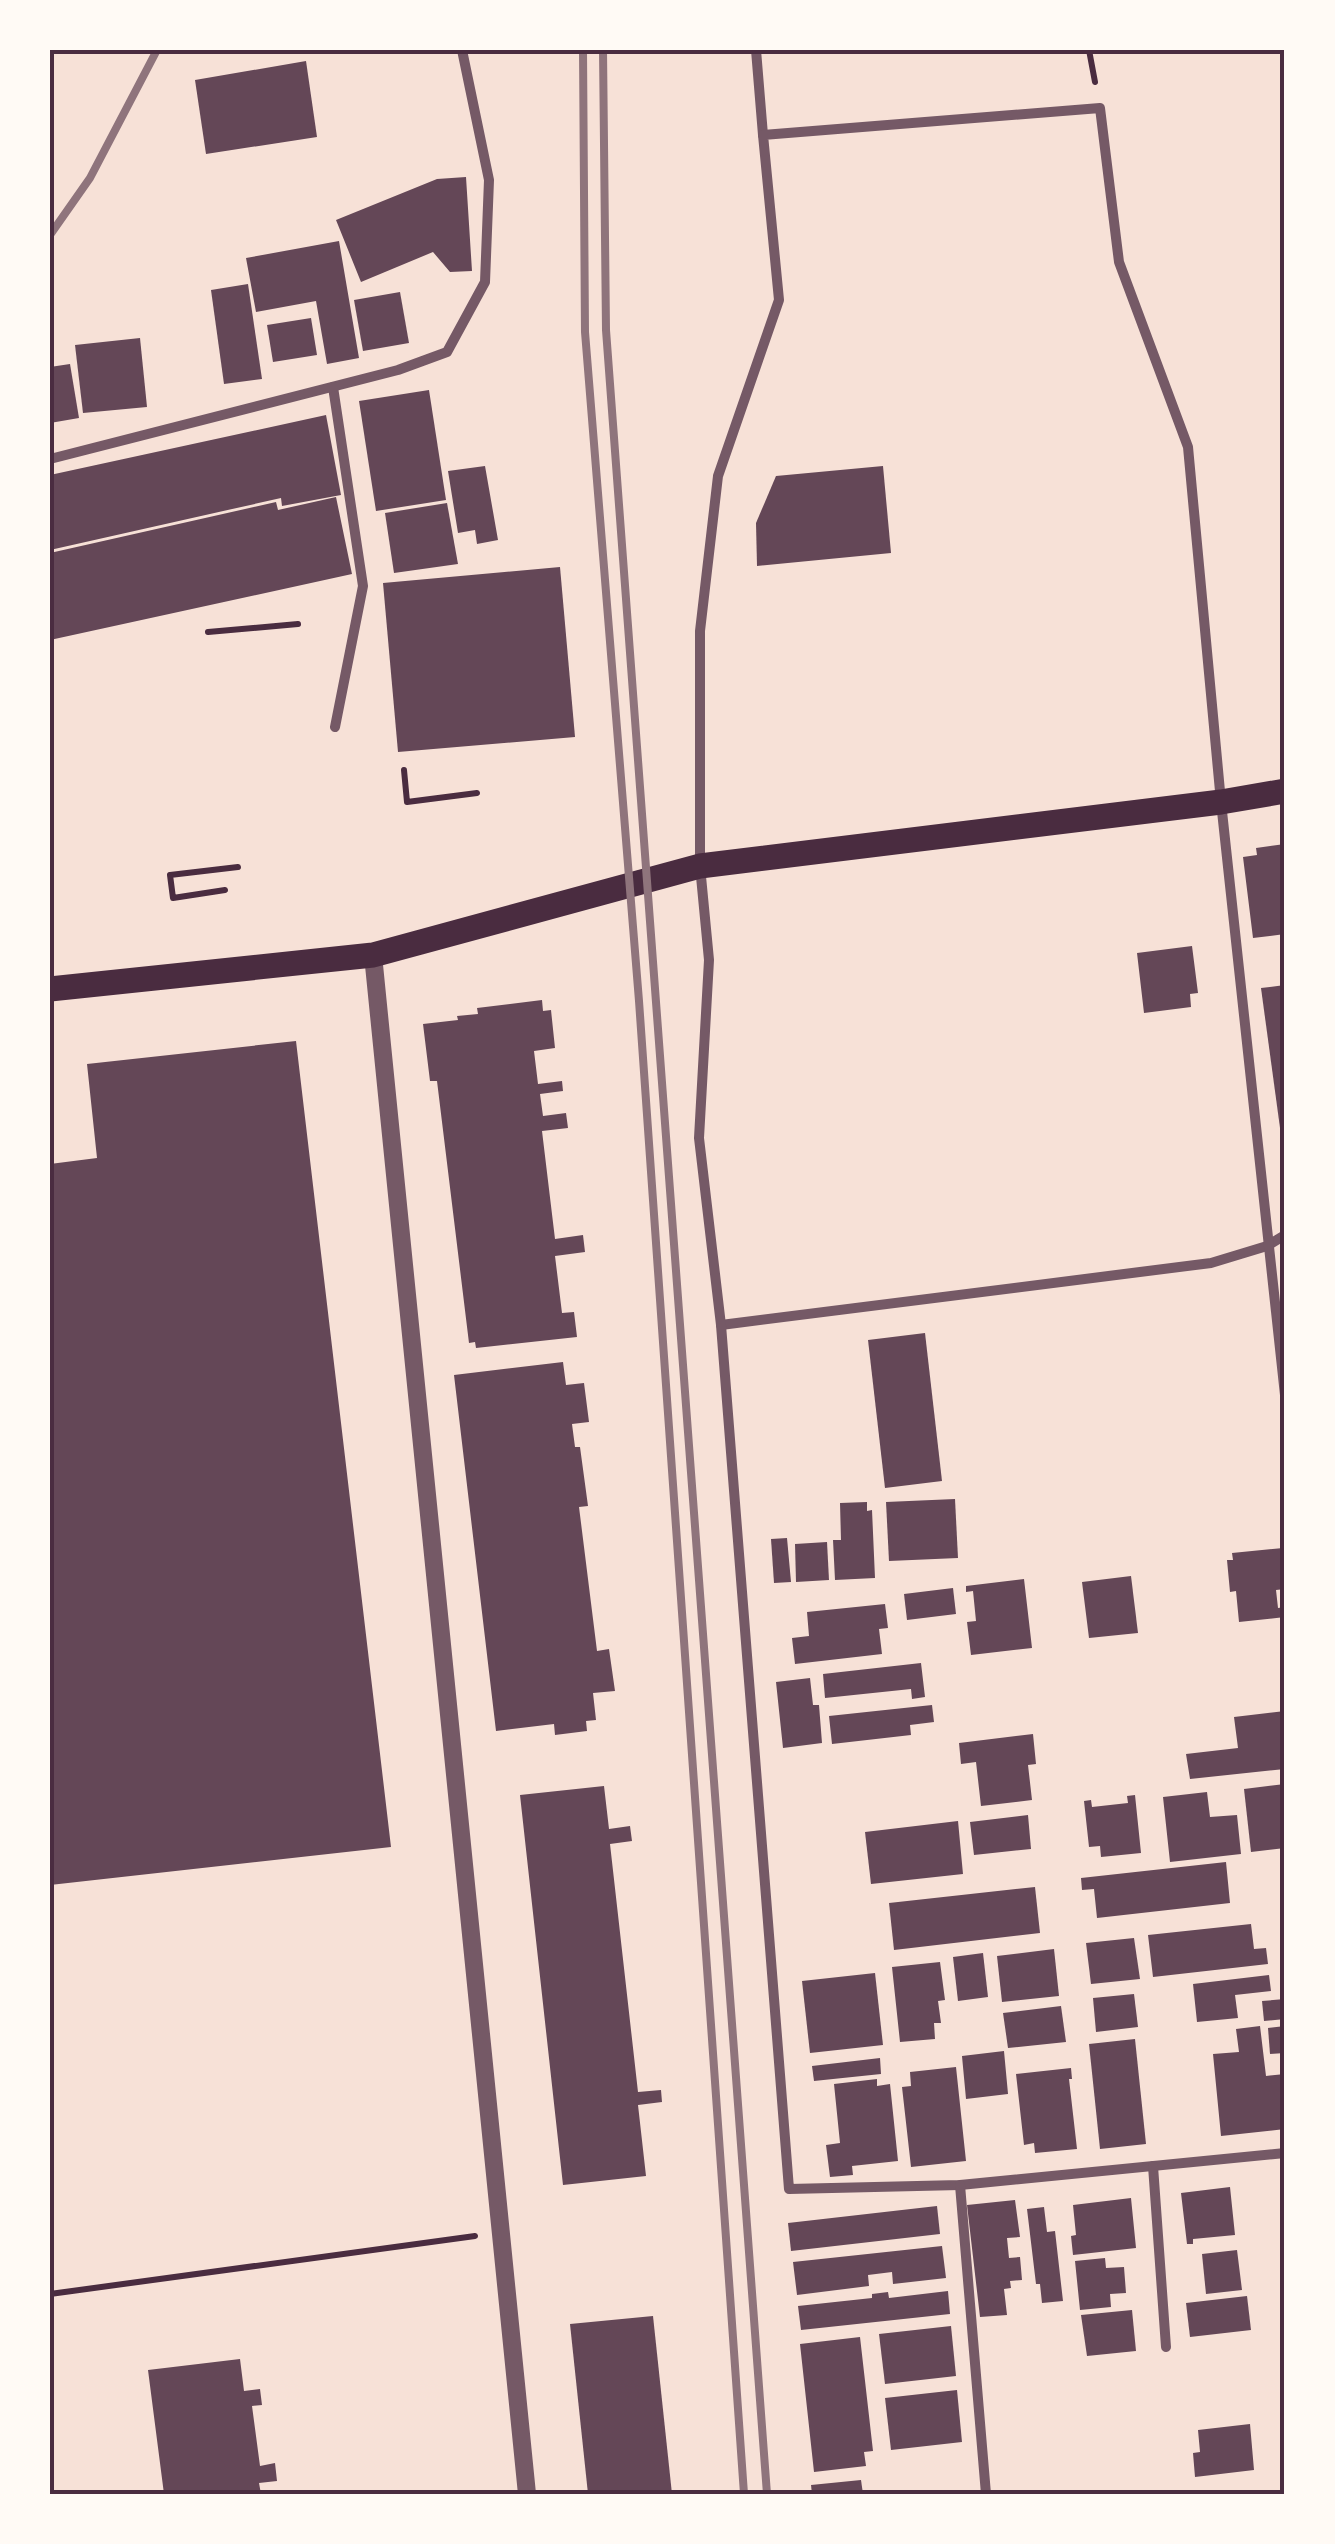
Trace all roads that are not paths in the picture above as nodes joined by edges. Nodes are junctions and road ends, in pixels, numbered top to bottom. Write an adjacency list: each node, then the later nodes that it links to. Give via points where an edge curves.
1 (462, 50): 4 (street, via 488,180 485,282 447,352)
2 (756, 50): 3 (street)
3 (763, 136): 8 (street, via 1100,108 1119,262 1188,448); 9 (street, via 779,300 718,476 700,631)
4 (333, 387): 5 (street); 6 (street, via 362,586)
5 (50, 459)
6 (335, 727)
7 (1285, 791): 8 (main road)
8 (1222, 802): 9 (main road); 13 (street)
9 (700, 866): 10 (main road); 14 (street, via 708,960 699,1138)
10 (373, 955): 11 (main road); 20 (street)
11 (50, 989)
12 (1285, 1234): 13 (street)
13 (1268, 1246): 14 (street, via 1211,1264); 15 (street)
14 (721, 1325): 18 (street, via 788,2189)
15 (1285, 1395)
16 (1285, 2153): 17 (street)
17 (1152, 2166): 18 (street); 19 (street)
18 (960, 2185): 21 (street)
19 (1166, 2347)
20 (527, 2494)
21 (986, 2494)

